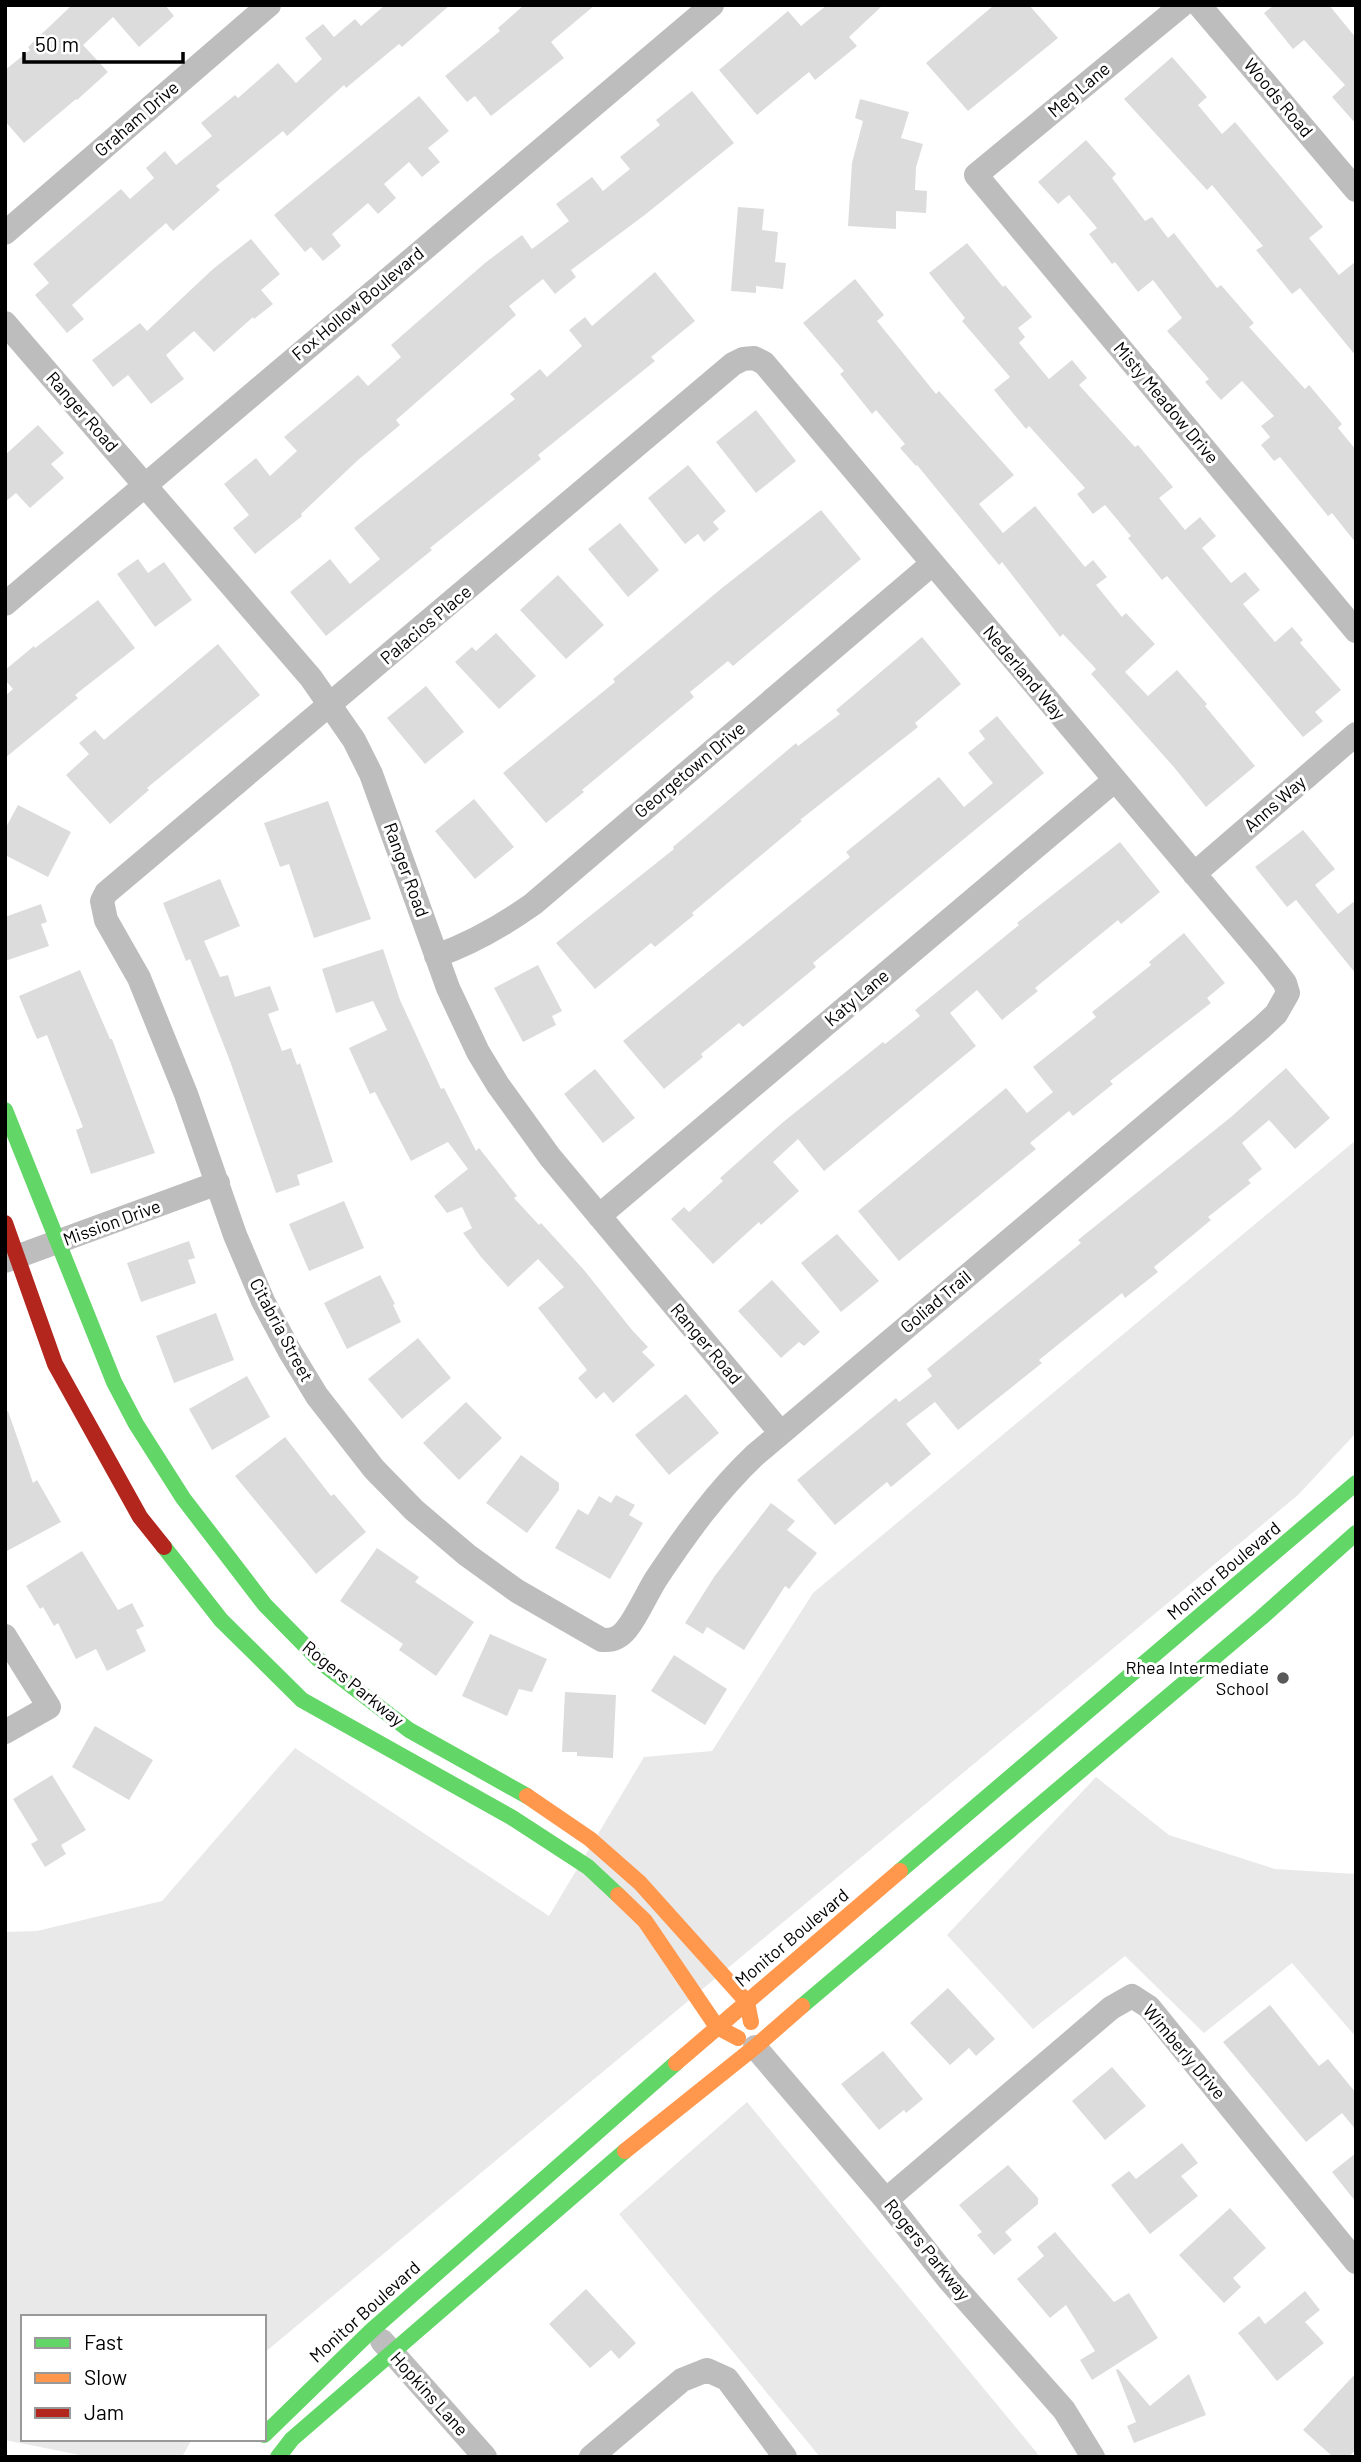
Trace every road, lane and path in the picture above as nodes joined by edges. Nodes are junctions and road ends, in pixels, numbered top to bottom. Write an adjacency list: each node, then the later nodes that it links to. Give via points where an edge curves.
1 (269, 5): 7 (street, Graham Drive)
2 (712, 5): 10 (street, Fox Hollow Boulevard)
3 (1182, 5): 5 (street, Meg Lane)
4 (1199, 5): 6 (street, Woods Road)
5 (976, 175): 13 (street, Misty Meadow Drive)
6 (1356, 190)
7 (5, 233)
8 (5, 323): 10 (street, Ranger Road)
9 (754, 358): 11 (street, Nederland Way, via 764,363); 14 (street, Palacios Place, via 733,364)
10 (145, 485): 12 (street, Fox Hollow Boulevard); 14 (street, Ranger Road)
11 (932, 564): 16 (street, Nederland Way); 19 (street, Georgetown Drive, via 533,904 472,942)
12 (5, 604)
13 (1356, 631)
14 (330, 706): 18 (street, Palacios Place); 19 (street, Ranger Road, via 371,774)
15 (1356, 734): 17 (street, Anns Way)
16 (1115, 780): 17 (street, Nederland Way); 23 (street, Katy Lane)
17 (1194, 874): 20 (street, Nederland Way, via 1285,983)
18 (102, 901): 22 (street, Citabria Street, via 106,920 139,978)
19 (436, 956): 23 (street, Ranger Road, via 460,1017 498,1085)
20 (1288, 993): 27 (street, Goliad Trail, via 1261,1028)
21 (5, 1110): 25 (street, Rogers Parkway)
22 (218, 1184): 25 (street, Mission Drive); 31 (street, Citabria Street, via 262,1301 317,1396 374,1469 414,1510 517,1591 592,1637)
23 (598, 1216): 27 (street, Ranger Road)
24 (5, 1223): 26 (street, Rogers Parkway)
25 (60, 1243): 26 (street, Mission Drive); 33 (street, Rogers Parkway, via 114,1382 136,1424 183,1498 265,1605 323,1664 409,1730 516,1789 590,1839 640,1883)
26 (11, 1259): 34 (street, Rogers Parkway, via 55,1364 140,1517 221,1620 302,1700 511,1817 588,1867 645,1921)
27 (780, 1433): 31 (street, Goliad Trail, via 713,1498)
28 (1356, 1483): 33 (street, Monitor Boulevard)
29 (1356, 1533): 35 (street)
30 (5, 1636): 32 (street, via 49,1707)
31 (614, 1640)
32 (5, 1732)
33 (747, 2002): 34 (street, Monitor Boulevard); 35 (street)
34 (717, 2027): 35 (street, Rogers Parkway); 38 (street, Monitor Boulevard)
35 (755, 2047): 36 (street, Rogers Parkway); 39 (street, via 643,2136)
36 (886, 2200): 37 (street, Wimberly Drive, via 1111,2008 1132,1996 1149,2007); 45 (street, Rogers Parkway, via 949,2280 1064,2410)
37 (1356, 2262)
38 (372, 2330): 39 (street, Hopkins Lane); 40 (street, Monitor Boulevard)
39 (393, 2353): 41 (street, via 292,2439); 42 (street, Hopkins Lane)
40 (266, 2433)
41 (278, 2457)
42 (485, 2457)
43 (591, 2457): 44 (street, via 682,2380 707,2370 727,2379)
44 (785, 2457)
45 (1093, 2457)

